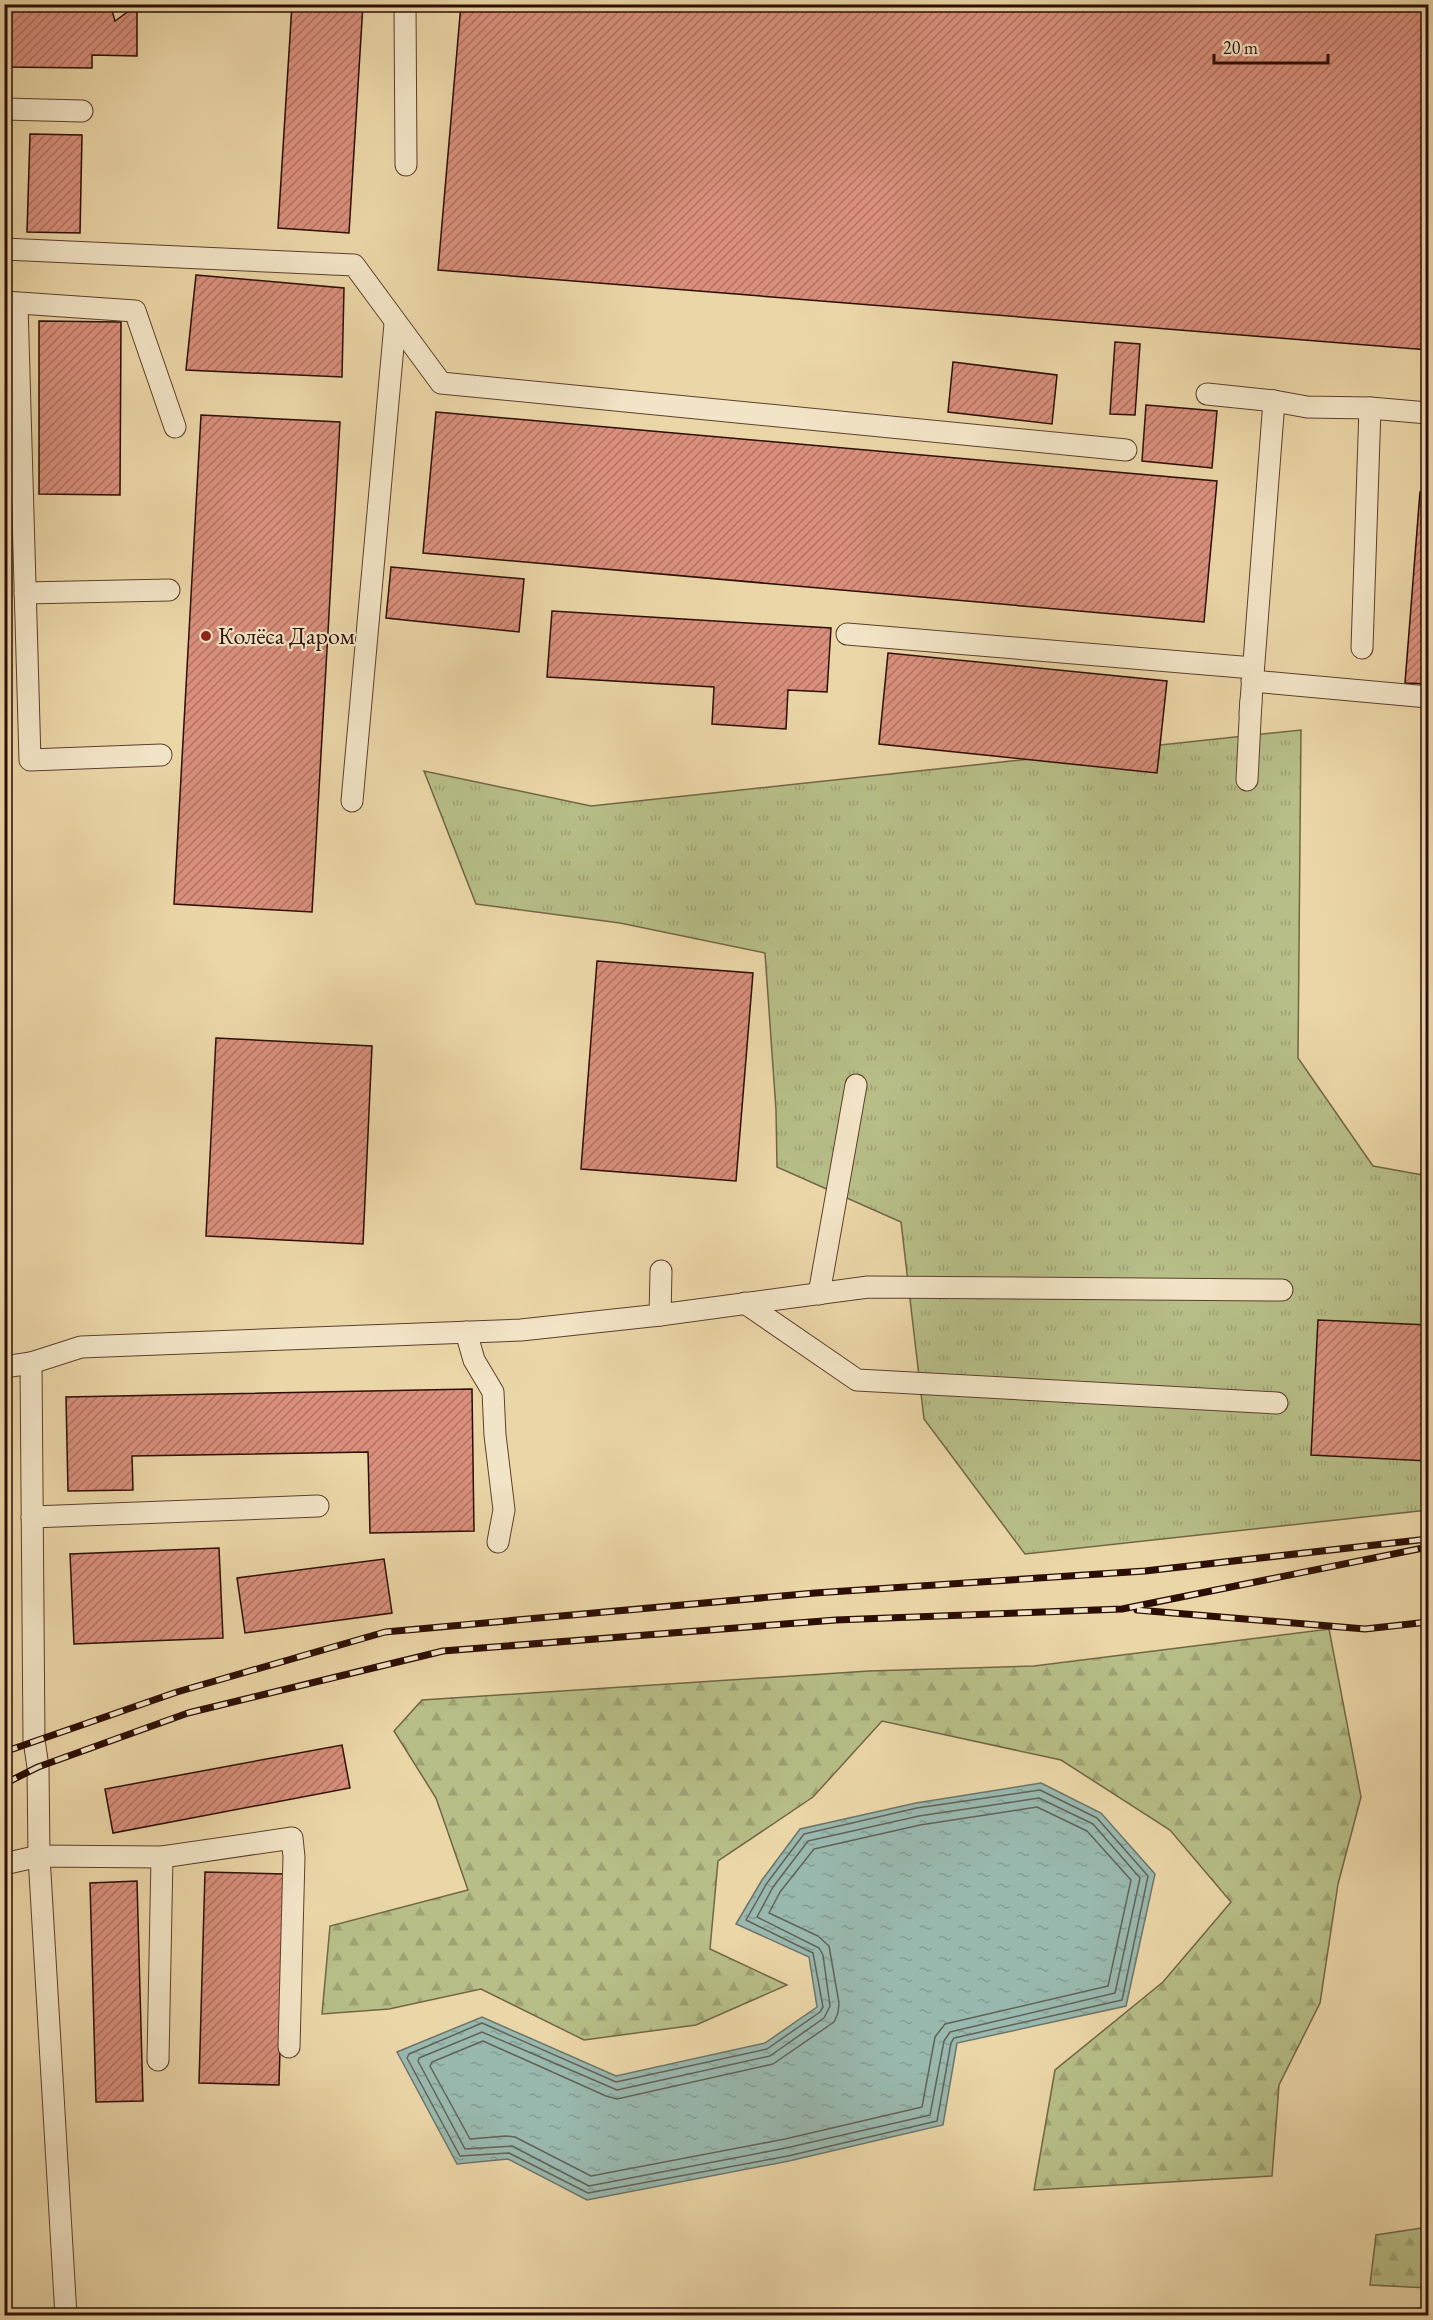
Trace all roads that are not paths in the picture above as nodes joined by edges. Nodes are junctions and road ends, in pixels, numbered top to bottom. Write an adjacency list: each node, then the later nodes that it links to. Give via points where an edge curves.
1 (405, 4): 4 (lane)
2 (4, 109): 3 (lane)
3 (82, 111)
4 (406, 165)
5 (4, 249): 7 (lane, via 354,265)
6 (11, 303): 12 (lane, via 135,311); 15 (lane)
7 (395, 324): 13 (lane, via 441,383); 22 (lane)
8 (1207, 394): 9 (lane)
9 (1274, 401): 10 (lane, via 1307,407); 18 (lane)
10 (1370, 408): 11 (lane); 17 (lane)
11 (1428, 413)
12 (175, 427)
13 (1126, 450)
14 (169, 590): 15 (lane)
15 (26, 593): 20 (lane, via 30,760)
16 (848, 634): 18 (lane)
17 (1362, 648)
18 (1252, 691): 19 (lane); 21 (lane)
19 (1428, 698)
20 (161, 755)
21 (1247, 780)
22 (352, 801)
23 (855, 1085): 26 (lane)
24 (661, 1271): 28 (lane)
25 (1282, 1290): 26 (lane, via 868,1287)
26 (819, 1294): 27 (lane)
27 (745, 1303): 28 (lane); 32 (lane, via 857,1380)
28 (660, 1315): 29 (lane)
29 (466, 1332): 30 (lane, via 81,1347); 35 (lane, via 474,1360 493,1392 504,1510)
30 (31, 1363): 31 (lane); 34 (lane)
31 (4, 1367)
32 (1277, 1403)
33 (318, 1506): 34 (lane)
34 (32, 1517): 36 (lane)
35 (498, 1542)
36 (39, 1856): 37 (lane); 38 (lane); 41 (lane)
37 (162, 1857): 39 (lane, via 292,1838); 40 (lane)
38 (4, 1864)
39 (288, 2047)
40 (158, 2060)
41 (66, 2316)

